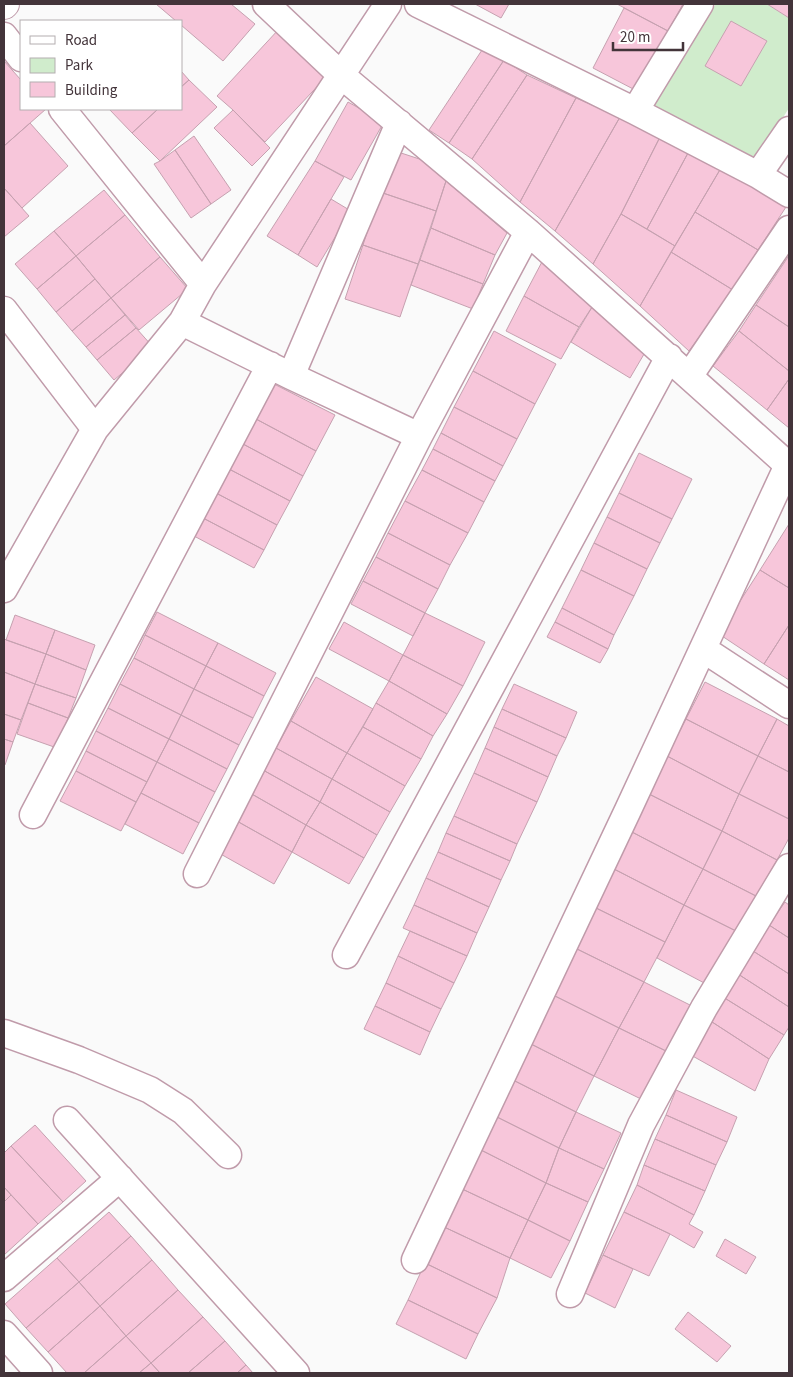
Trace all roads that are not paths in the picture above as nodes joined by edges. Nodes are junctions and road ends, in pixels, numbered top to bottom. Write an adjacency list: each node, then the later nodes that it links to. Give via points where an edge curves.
1 (266, 4): 7 (street)
2 (388, 4): 7 (street)
3 (418, 4): 9 (street)
4 (700, 4): 9 (street)
5 (4, 36): 6 (street)
6 (20, 57)
7 (341, 75): 10 (street); 16 (street)
8 (63, 110): 16 (street)
9 (635, 111): 12 (street)
10 (399, 123): 15 (street); 20 (street)
11 (789, 130): 12 (street)
12 (758, 175): 13 (street)
13 (789, 194)
14 (789, 229): 21 (street)
15 (528, 232): 19 (street); 23 (street)
16 (203, 284): 18 (street)
17 (4, 310): 22 (street)
18 (182, 322): 20 (street); 22 (street)
19 (669, 357): 21 (street); 31 (street)
20 (281, 370): 23 (street); 28 (street)
21 (690, 375): 24 (street)
22 (94, 429): 25 (street)
23 (420, 436): 30 (street)
24 (788, 465): 26 (street)
25 (4, 589)
26 (703, 649): 27 (street); 36 (street)
27 (789, 705)
28 (32, 815)
29 (789, 867): 38 (street, via 704,1008 641,1125)
30 (198, 874)
31 (346, 955)
32 (4, 1033): 34 (street, via 150,1090 183,1112)
33 (67, 1120): 35 (street)
34 (228, 1154)
35 (120, 1178): 37 (street); 41 (street)
36 (415, 1260)
37 (4, 1278)
38 (570, 1294)
39 (4, 1334): 40 (street)
40 (39, 1373)
41 (296, 1373)

